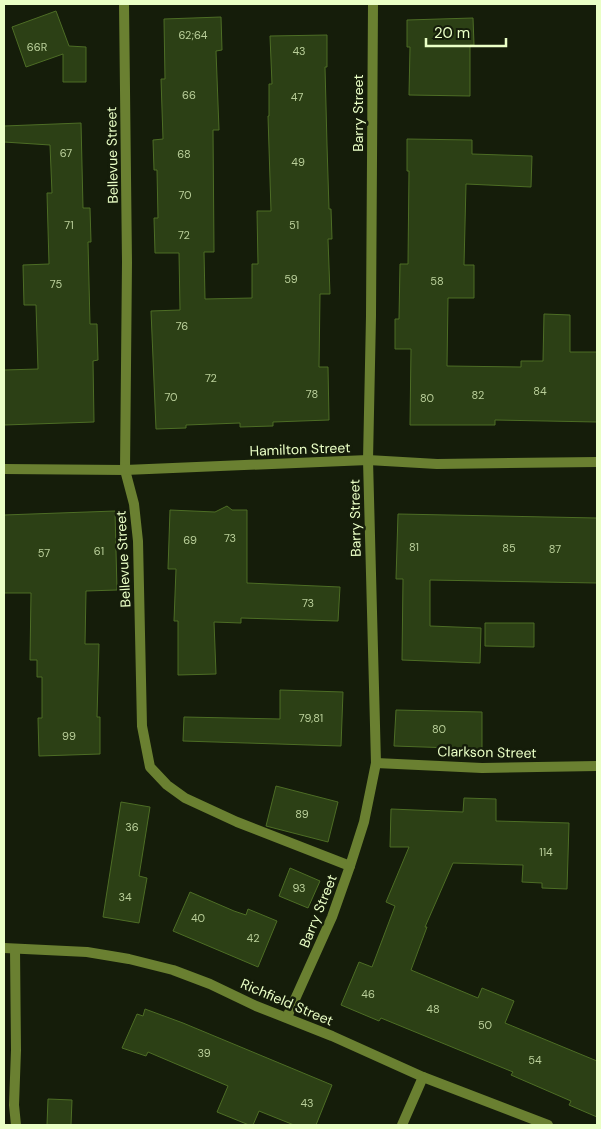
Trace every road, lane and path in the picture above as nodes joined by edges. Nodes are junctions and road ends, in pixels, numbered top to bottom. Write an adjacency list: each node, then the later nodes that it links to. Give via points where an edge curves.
1 (124, 4): 6 (street, Bellevue Street)
2 (373, 4): 3 (street, Barry Street)
3 (368, 460): 4 (street, Hamilton Street, via 437,464); 6 (street, Hamilton Street); 7 (street, Barry Street)
4 (597, 462)
5 (4, 469): 6 (street, Hamilton Street)
6 (125, 470): 9 (street, Bellevue Street, via 134,504 138,541 142,726 150,767 185,798)
7 (376, 763): 8 (street, Clarkson Street, via 482,768); 9 (street, Barry Street, via 364,822)
8 (597, 766)
9 (350, 866): 12 (street, Barry Street, via 332,917)
10 (4, 948): 11 (street, Richfield Street)
11 (15, 949): 12 (street, Richfield Street, via 87,952 146,963 173,970); 14 (street)
12 (287, 1016): 13 (street, Richfield Street)
13 (423, 1077): 15 (street); 16 (street, Richfield Street)
14 (16, 1125)
15 (402, 1125)
16 (548, 1125)

